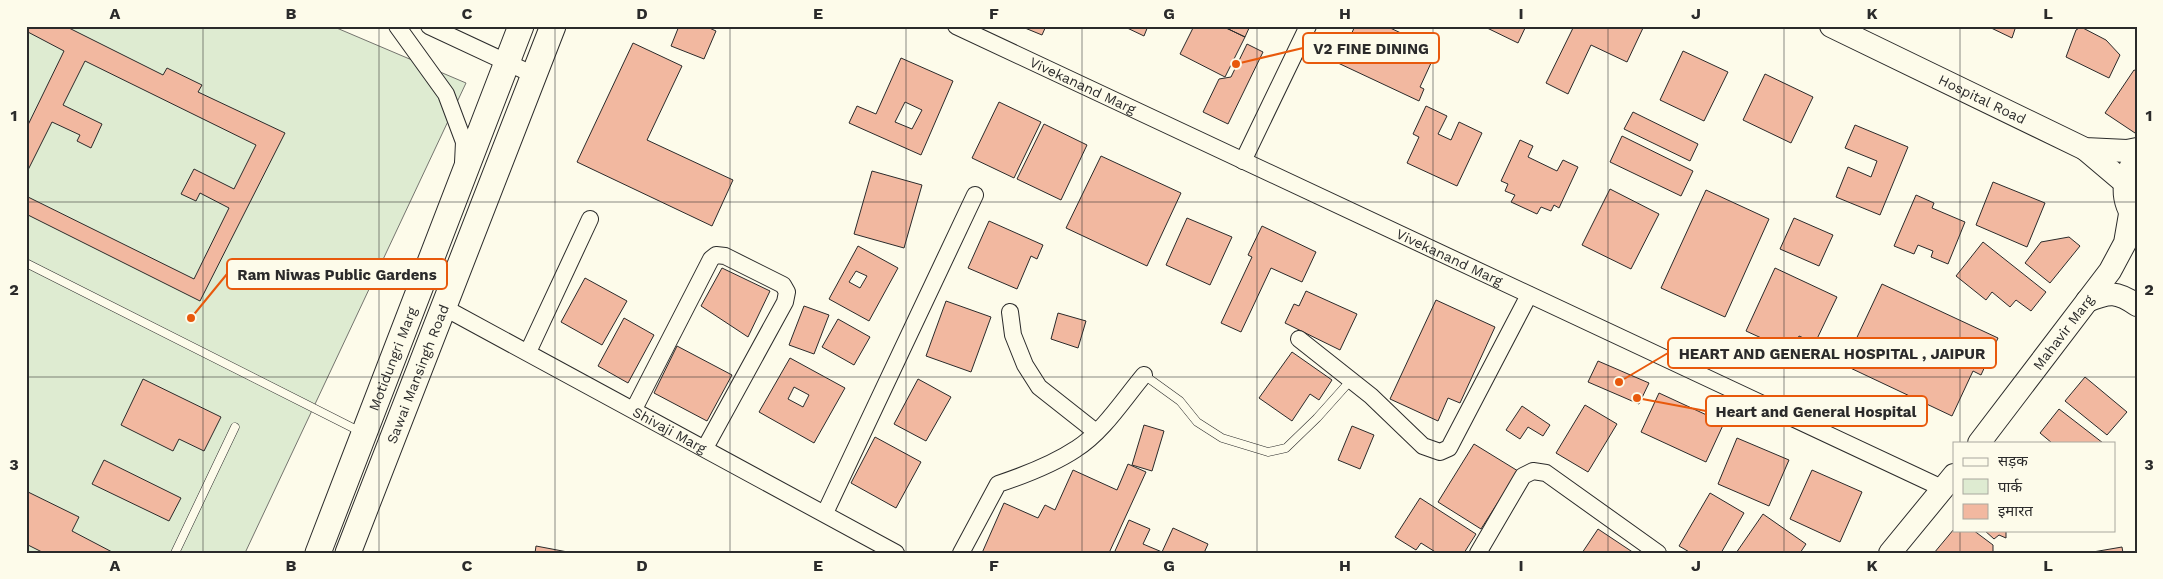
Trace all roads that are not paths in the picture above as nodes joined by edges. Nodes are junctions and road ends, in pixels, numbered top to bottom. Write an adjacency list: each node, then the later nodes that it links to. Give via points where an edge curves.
1 (397, 26): 14 (street, via 446,94 464,142)
2 (429, 26): 8 (street)
3 (521, 26): 8 (main road, Motidungri Marg)
4 (553, 26): 9 (main road, Sawai Mansingh Road)
5 (956, 26): 13 (street, Vivekanand Marg)
6 (1308, 26): 13 (street)
7 (1830, 26): 10 (street, Hospital Road)
8 (506, 63): 9 (street); 14 (main road, Motidungri Marg)
9 (534, 75): 22 (main road, Sawai Mansingh Road)
10 (2085, 149): 11 (street, Hospital Road); 15 (street)
11 (2137, 149)
12 (2137, 157): 15 (street)
13 (1243, 161): 20 (street, Vivekanand Marg)
14 (462, 180): 32 (main road, Motidungri Marg)
15 (2124, 182): 17 (street, via 2124,199)
16 (975, 195): 36 (street)
17 (2133, 218): 21 (street, Mahavir Marg, via 2110,271)
18 (590, 219): 26 (street)
19 (26, 263): 32 (lane)
20 (1529, 295): 28 (street, via 1449,448 1440,452 1423,446); 35 (street, Vivekanand Marg)
21 (2087, 301): 23 (street, via 2106,293 2125,297); 33 (street, Mahavir Marg)
22 (443, 306): 26 (street, Shivaji Marg); 40 (main road, Sawai Mansingh Road)
23 (2137, 306)
24 (1010, 312): 31 (street, via 1013,335 1038,387)
25 (1299, 339): 28 (street)
26 (528, 352): 29 (street, Shivaji Marg)
27 (1144, 375): 28 (lane, via 1180,401 1197,422 1222,438 1268,452 1286,448); 31 (street)
28 (1351, 380)
29 (634, 409): 34 (street, Shivaji Marg); 34 (street, via 711,259 716,255 725,256 783,285 787,292 785,302)
30 (234, 427): 38 (lane)
31 (1096, 432): 42 (street, via 1077,449 1035,471 998,484)
32 (363, 433): 39 (main road, Motidungri Marg)
33 (1980, 442)
34 (705, 448): 36 (street, Shivaji Marg)
35 (1949, 482): 45 (street)
36 (825, 513): 37 (street, Shivaji Marg)
37 (874, 547): 41 (street, Shivaji Marg)
38 (175, 553)
39 (318, 553)
40 (348, 553)
41 (896, 553)
42 (961, 553)
43 (1478, 553): 44 (street, via 1523,476 1533,471 1546,473)
44 (1658, 553)
45 (1890, 553)

